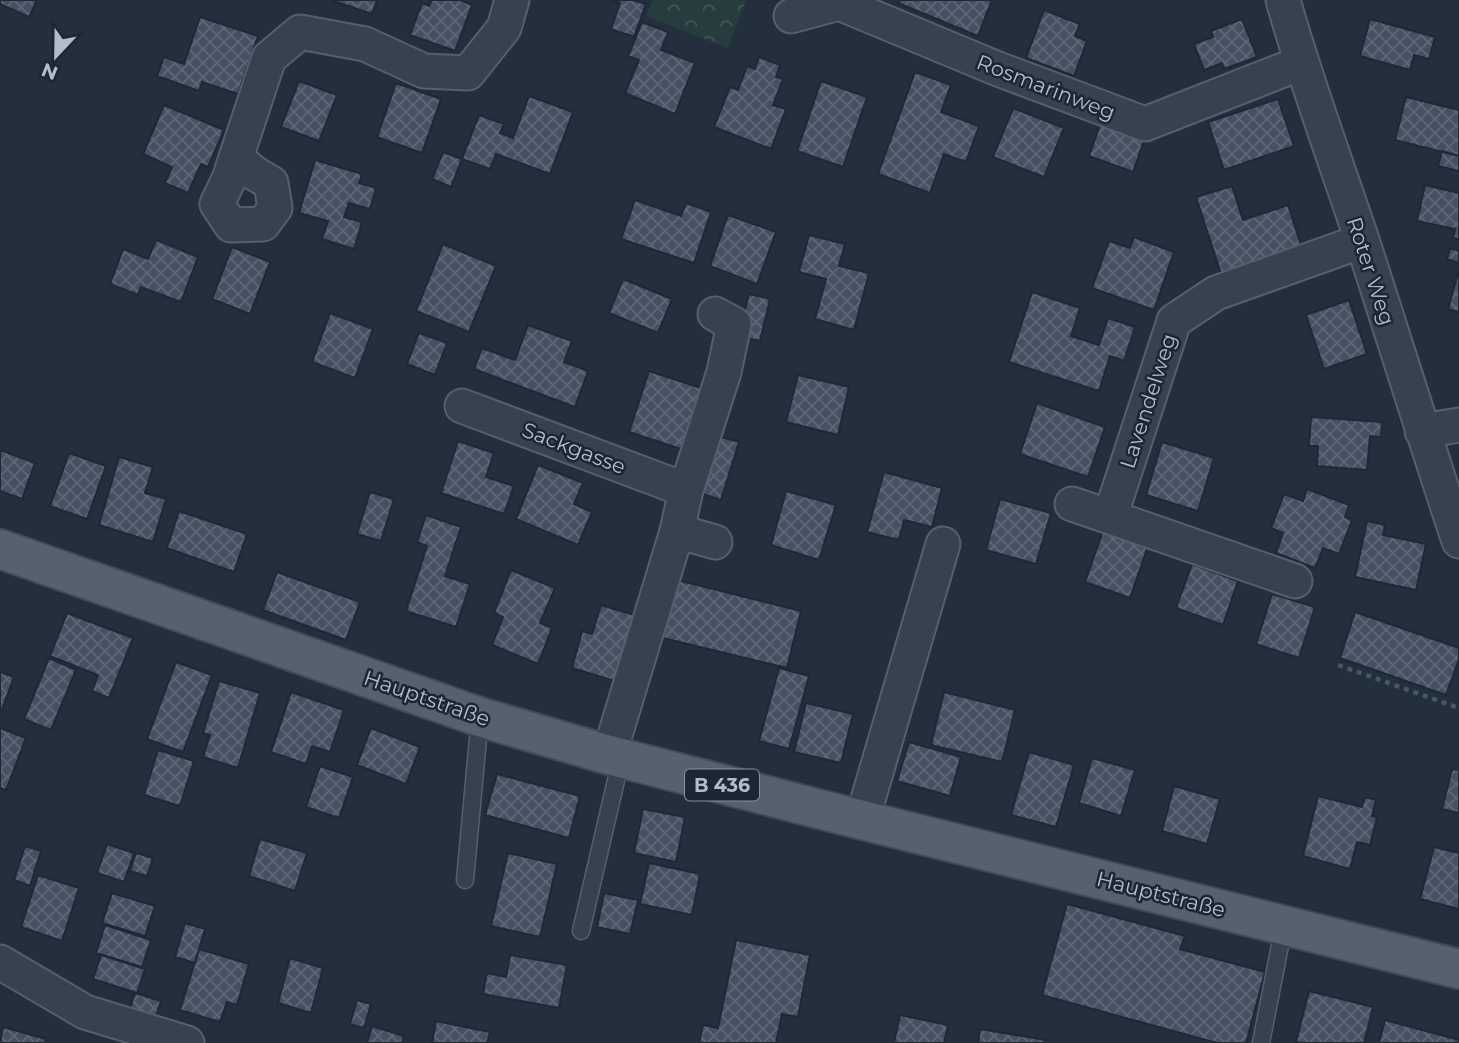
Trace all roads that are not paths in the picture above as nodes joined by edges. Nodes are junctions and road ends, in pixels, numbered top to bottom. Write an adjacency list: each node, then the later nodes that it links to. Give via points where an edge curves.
1 (512, 0): 5 (street, via 504,28 468,73 424,71 365,44 300,32 269,58)
2 (1283, 0): 4 (street, Roter Weg)
3 (791, 16): 4 (street, Rosmarinweg, via 839,2 1144,124)
4 (1301, 63): 6 (street, Roter Weg)
5 (236, 157)
6 (1362, 241): 10 (street, Roter Weg); 13 (street, Lavendelweg, via 1216,293 1174,321)
7 (715, 314): 11 (street, via 734,324 724,372)
8 (462, 406): 11 (street, Sackgasse)
9 (1459, 425): 10 (street)
10 (1422, 431): 15 (street, Roter Weg)
11 (686, 490): 14 (street)
12 (1072, 504): 13 (street)
13 (1110, 517): 19 (street)
14 (677, 531): 16 (street); 21 (street)
15 (1459, 541)
16 (715, 542)
17 (943, 544): 22 (street)
18 (0, 549): 20 (main road, Hauptstraße / B 436)
19 (1294, 581)
20 (480, 717): 21 (main road, Hauptstraße / B 436); 23 (lane)
21 (615, 757): 22 (main road, Hauptstraße / B 436); 25 (lane)
22 (862, 820): 24 (main road, Hauptstraße / B 436)
23 (465, 880)
24 (1284, 925): 27 (main road, Hauptstraße / B 436); 29 (lane)
25 (581, 931)
26 (0, 962): 28 (street, via 85,1012)
27 (1459, 969)
28 (187, 1043)
29 (1261, 1043)

